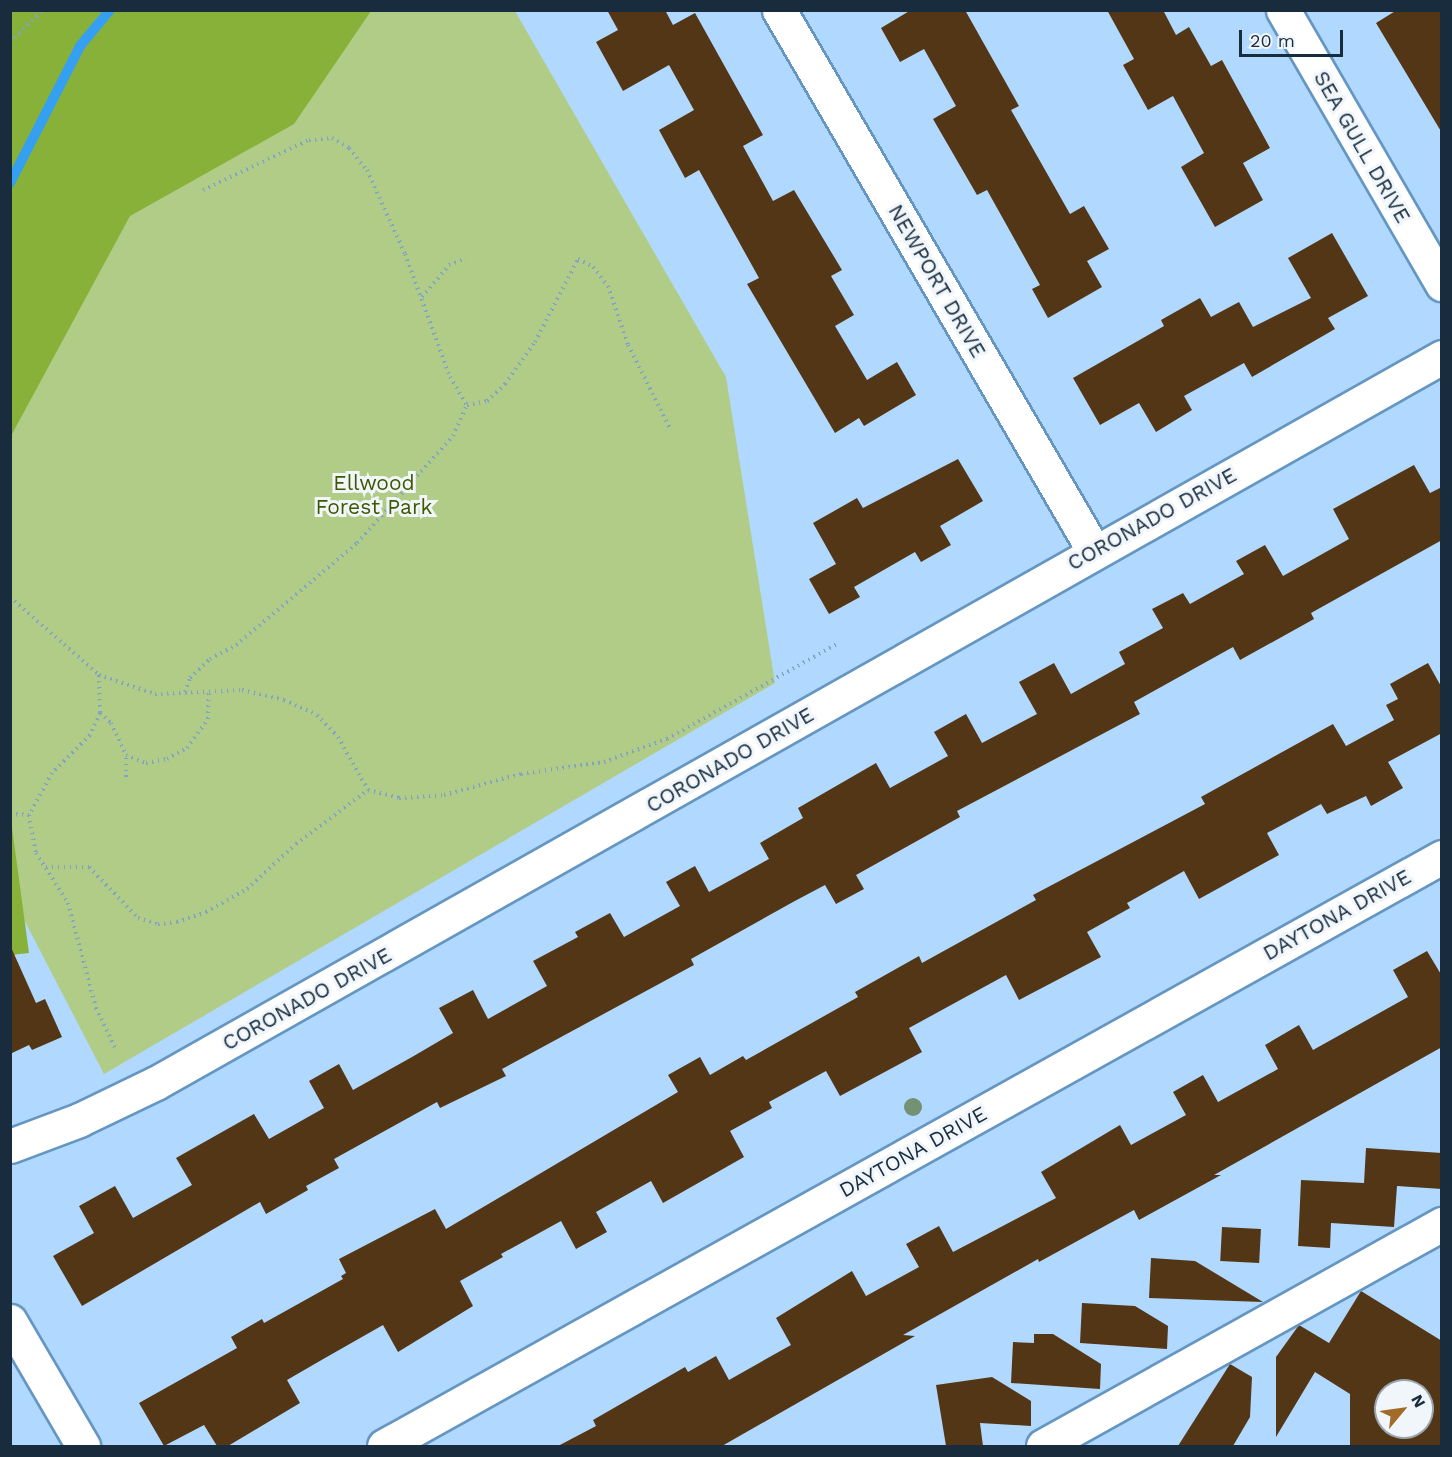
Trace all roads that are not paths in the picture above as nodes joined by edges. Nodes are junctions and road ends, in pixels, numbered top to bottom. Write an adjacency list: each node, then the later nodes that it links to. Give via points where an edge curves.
1 (779, 10): 5 (street, NEWPORT DRIVE)
2 (1283, 10): 3 (street, SEA GULL DRIVE)
3 (1442, 284)
4 (1442, 357): 5 (street, CORONADO DRIVE)
5 (1094, 551): 7 (street, CORONADO DRIVE, via 156,1083 79,1120)
6 (1442, 857): 11 (street, DAYTONA DRIVE)
7 (10, 1146)
8 (1442, 1224): 12 (street)
9 (10, 1321): 10 (street)
10 (83, 1446)
11 (384, 1446)
12 (1043, 1446)

